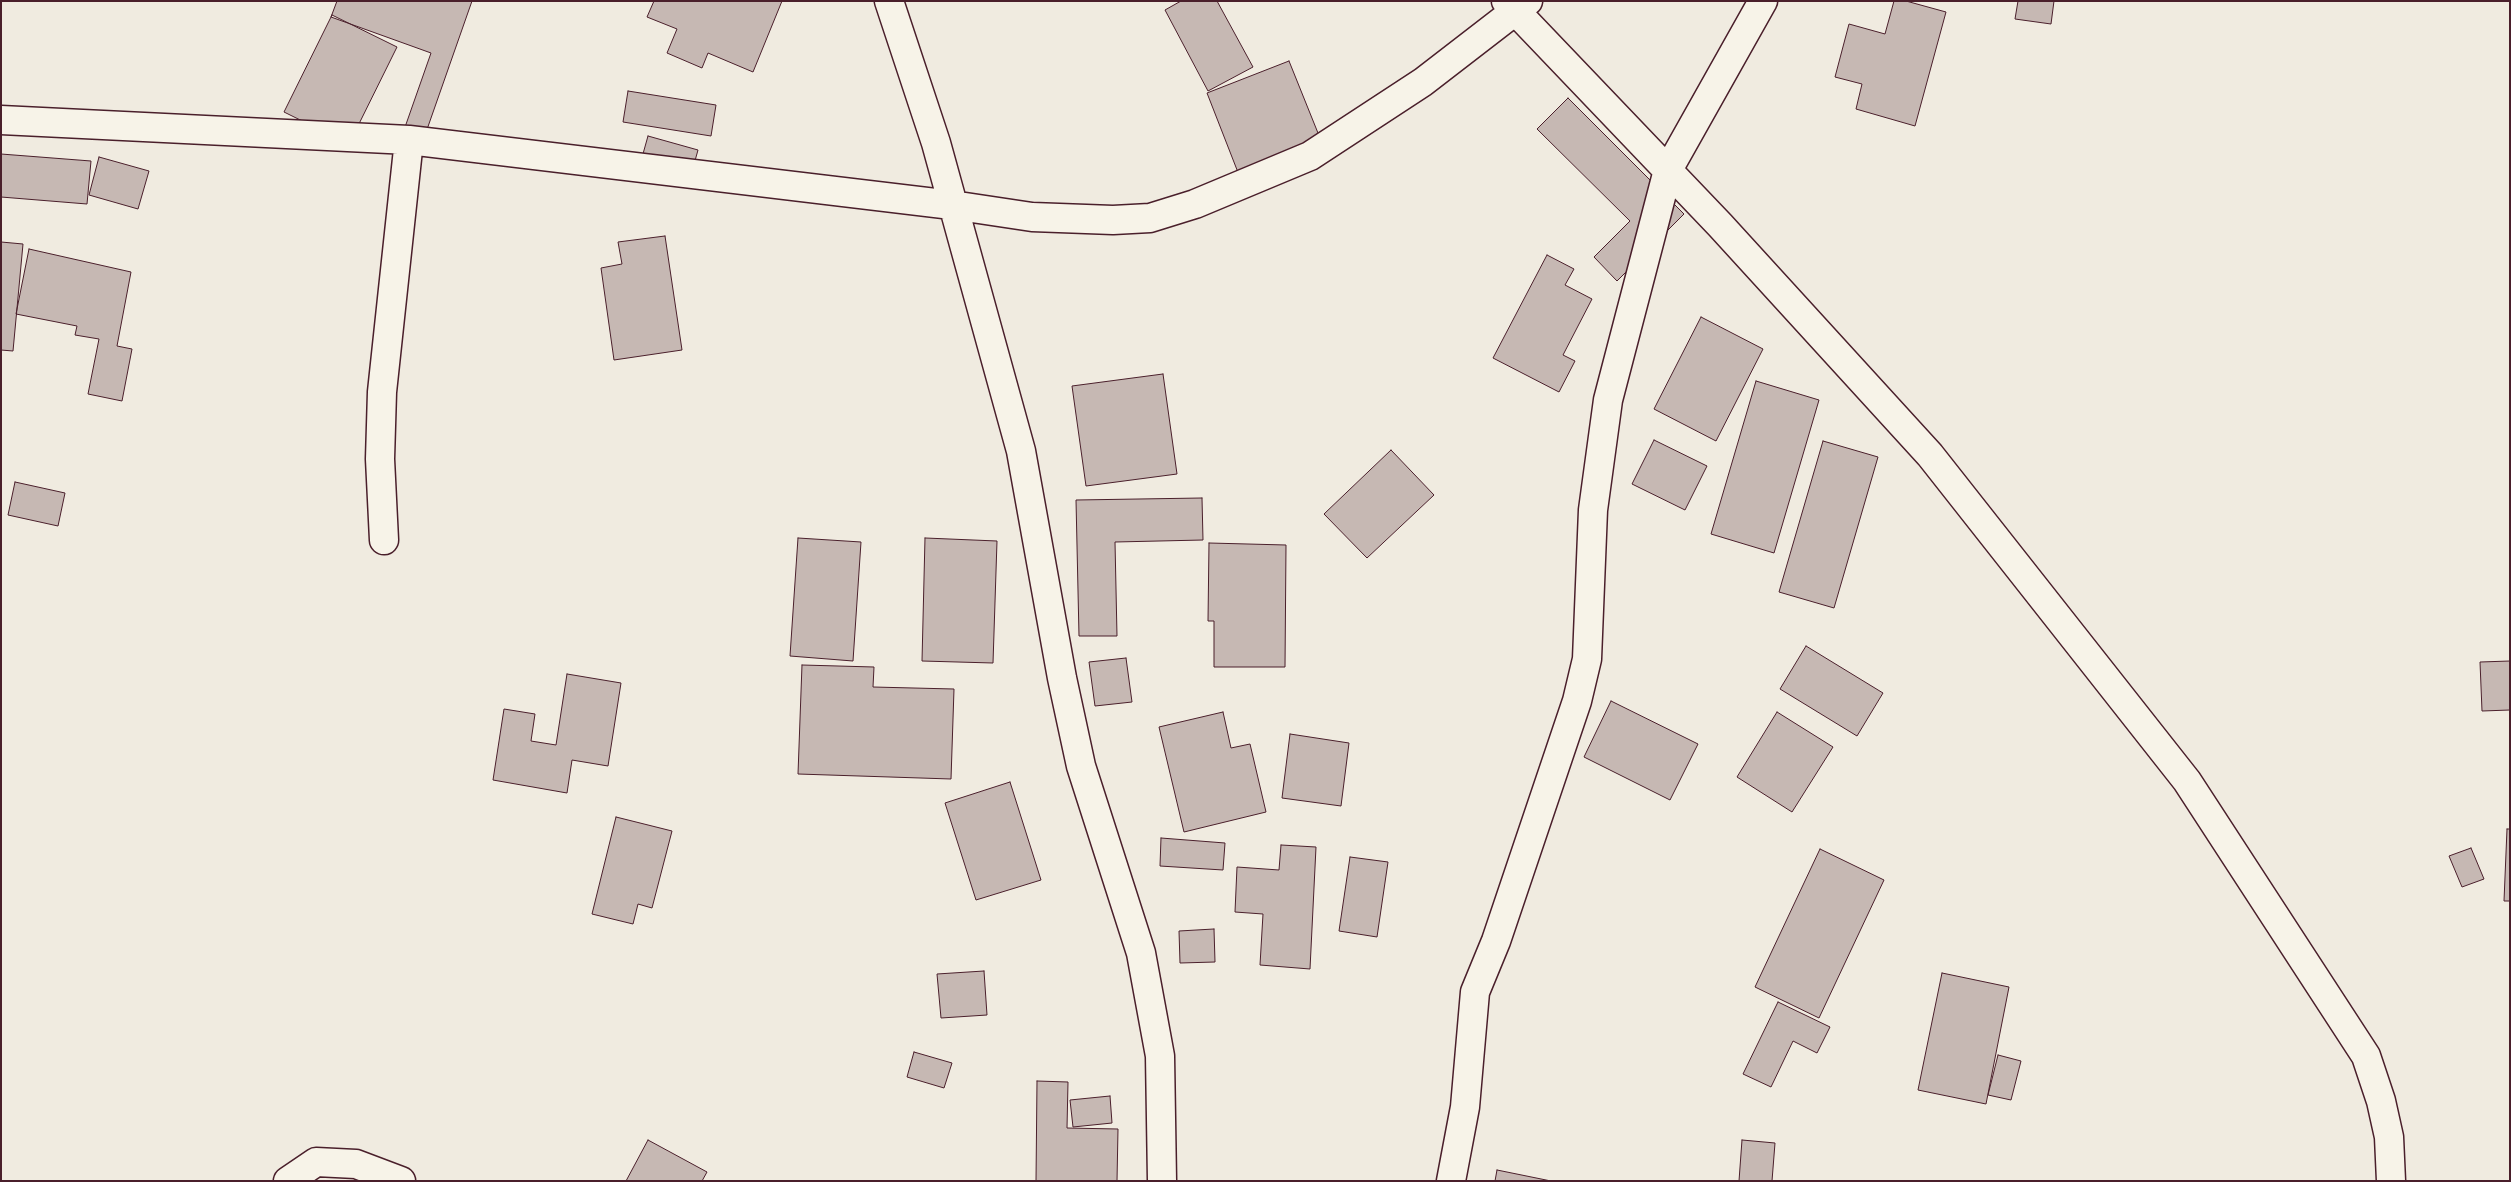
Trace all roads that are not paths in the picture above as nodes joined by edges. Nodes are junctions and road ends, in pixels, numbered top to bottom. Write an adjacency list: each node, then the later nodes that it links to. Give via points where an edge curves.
1 (889, 1): 7 (street, via 936,143)
2 (1763, 1): 6 (street)
3 (1516, 4): 6 (street); 7 (street, via 1424,82 1310,156 1195,204 1150,218 1113,220 1032,218)
4 (1, 120): 5 (street)
5 (409, 140): 7 (street); 8 (street, via 382,392 380,459)
6 (1668, 170): 12 (street, via 1608,400 1593,510 1587,659 1577,701 1496,941 1475,992 1465,1107); 13 (street, via 1930,455 2187,781 2366,1056 2387,1128)
7 (952, 205): 11 (street, via 1020,451 1081,766 1141,953 1160,1056)
8 (384, 540)
9 (288, 1181): 10 (street, via 316,1162 356,1164)
10 (401, 1181)
11 (1162, 1181)
12 (1451, 1181)
13 (2392, 1181)

